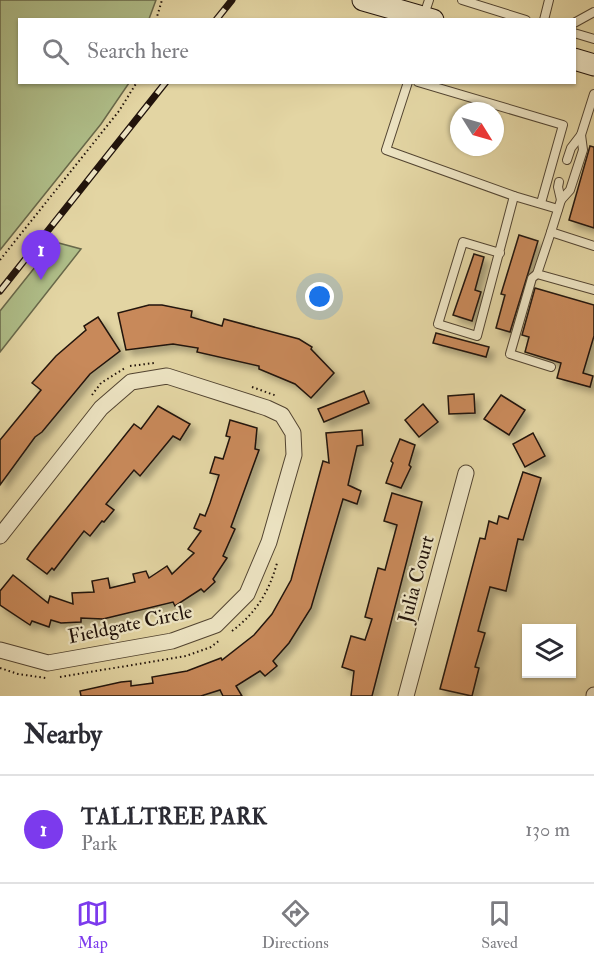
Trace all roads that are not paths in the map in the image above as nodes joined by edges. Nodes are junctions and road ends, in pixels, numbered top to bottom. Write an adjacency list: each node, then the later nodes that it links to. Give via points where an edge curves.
1 (363, 0): 4 (main road)
2 (462, 0): 6 (lane)
3 (549, 0): 7 (lane)
4 (428, 12)
5 (594, 12): 8 (lane)
6 (520, 18)
7 (544, 18)
8 (576, 22)
9 (576, 34): 10 (lane)
10 (594, 39)
11 (576, 60): 12 (main road)
12 (594, 65)
13 (407, 84): 20 (lane, via 386,150)
14 (425, 84): 22 (lane, via 563,125)
15 (594, 94): 16 (lane)
16 (590, 120): 17 (lane)
17 (581, 135): 18 (lane); 21 (lane, via 583,150 570,190)
18 (567, 160)
19 (560, 182): 21 (lane)
20 (514, 196): 22 (lane); 26 (lane)
21 (561, 200): 23 (lane)
22 (541, 203): 23 (lane)
23 (558, 209): 24 (lane)
24 (551, 232): 25 (lane); 27 (lane)
25 (594, 246)
26 (500, 254): 26 (lane, via 477,336 438,324 463,242)
27 (537, 274): 28 (lane); 29 (lane, via 532,278 510,354)
28 (594, 290)
29 (551, 367)
30 (466, 473): 33 (street, Julia Court)
31 (0, 536): 32 (street, Fieldgate Circle, via 101,408 131,382 167,375 267,408 282,416 293,432 294,455 270,542 247,594 216,626 172,641 48,663)
32 (0, 650)
33 (406, 696)

